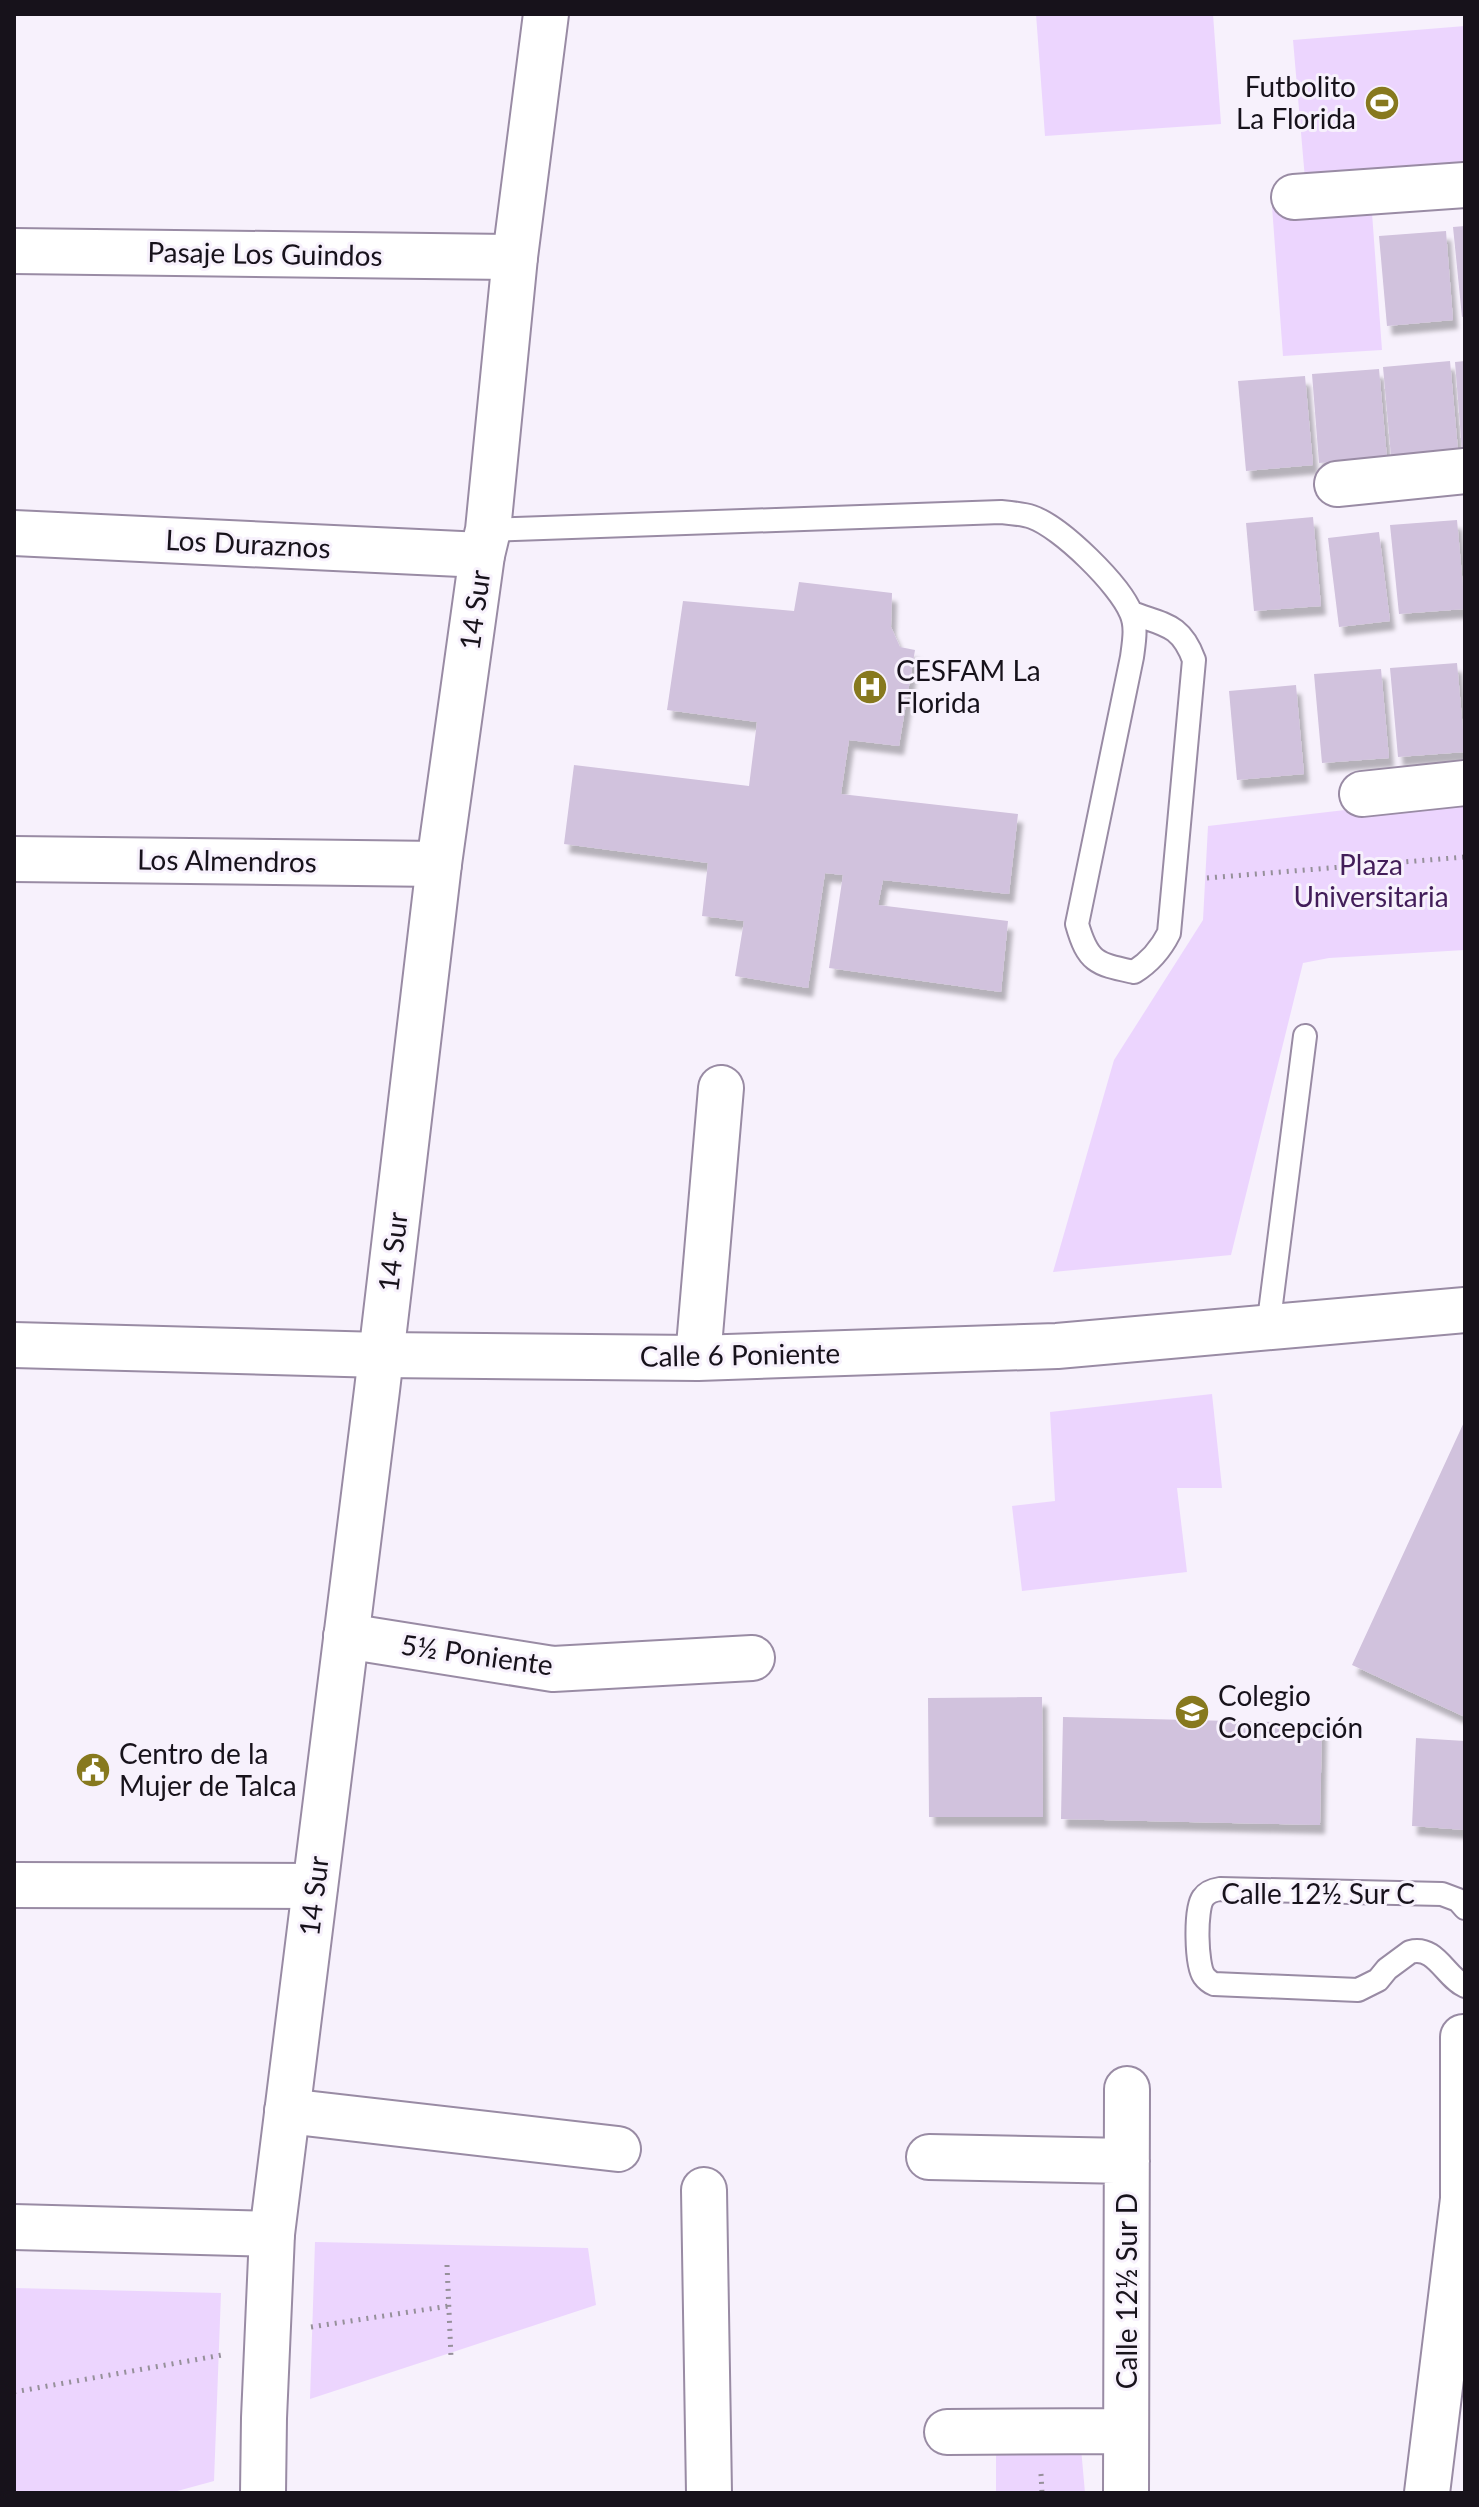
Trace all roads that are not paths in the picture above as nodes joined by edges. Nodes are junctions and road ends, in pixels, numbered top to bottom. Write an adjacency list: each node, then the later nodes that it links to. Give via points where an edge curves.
1 (546, 14): 5 (street, 14 Sur)
2 (1465, 185): 3 (street)
3 (1294, 197)
4 (14, 251): 5 (street, Pasaje Los Guindos)
5 (515, 257): 9 (street, 14 Sur)
6 (1465, 471): 7 (street)
7 (1337, 484)
8 (14, 533): 9 (street, Los Duraznos)
9 (485, 543): 10 (lane, via 1001,512 1031,516 1051,526 1115,588); 14 (street, 14 Sur)
10 (1132, 613): 10 (lane, via 1132,657 1077,924 1083,945 1101,965 1134,972 1162,947 1169,933 1194,660 1176,630)
11 (1465, 783): 12 (street)
12 (1362, 794)
13 (14, 859): 14 (street, Los Almendros)
14 (439, 864): 20 (street, 14 Sur)
15 (1305, 1036): 18 (lane)
16 (721, 1088): 21 (street)
17 (1465, 1310): 18 (street, Calle 6 Poniente)
18 (1268, 1328): 21 (street, Calle 6 Poniente, via 1057,1346)
19 (14, 1345): 20 (street, Calle 6 Poniente)
20 (381, 1355): 21 (street, Calle 6 Poniente); 22 (street, 14 Sur)
21 (698, 1358)
22 (346, 1636): 23 (street, 5½ Poniente, via 553,1669); 25 (street, 14 Sur)
23 (752, 1658)
24 (14, 1885): 25 (street)
25 (315, 1886): 30 (street, 14 Sur)
26 (1465, 1908): 27 (lane, Calle 12½ Sur C, via 1442,1894 1210,1891 1199,1910 1198,1962 1214,1984 1346,1991 1370,1985 1418,1950 1435,1957)
27 (1465, 1986)
28 (1464, 2034): 35 (street)
29 (1127, 2089): 33 (street, Calle 12½ Sur D)
30 (287, 2111): 31 (street); 37 (street, 14 Sur)
31 (618, 2149)
32 (929, 2157): 33 (street)
33 (1127, 2161): 38 (street, Calle 12½ Sur D)
34 (704, 2190): 41 (street)
35 (1464, 2199): 43 (street)
36 (14, 2227): 37 (street)
37 (272, 2234): 40 (street, 14 Sur)
38 (1126, 2431): 39 (street); 42 (street, Calle 12½ Sur D)
39 (947, 2432)
40 (263, 2493)
41 (709, 2493)
42 (1126, 2493)
43 (1427, 2493)

